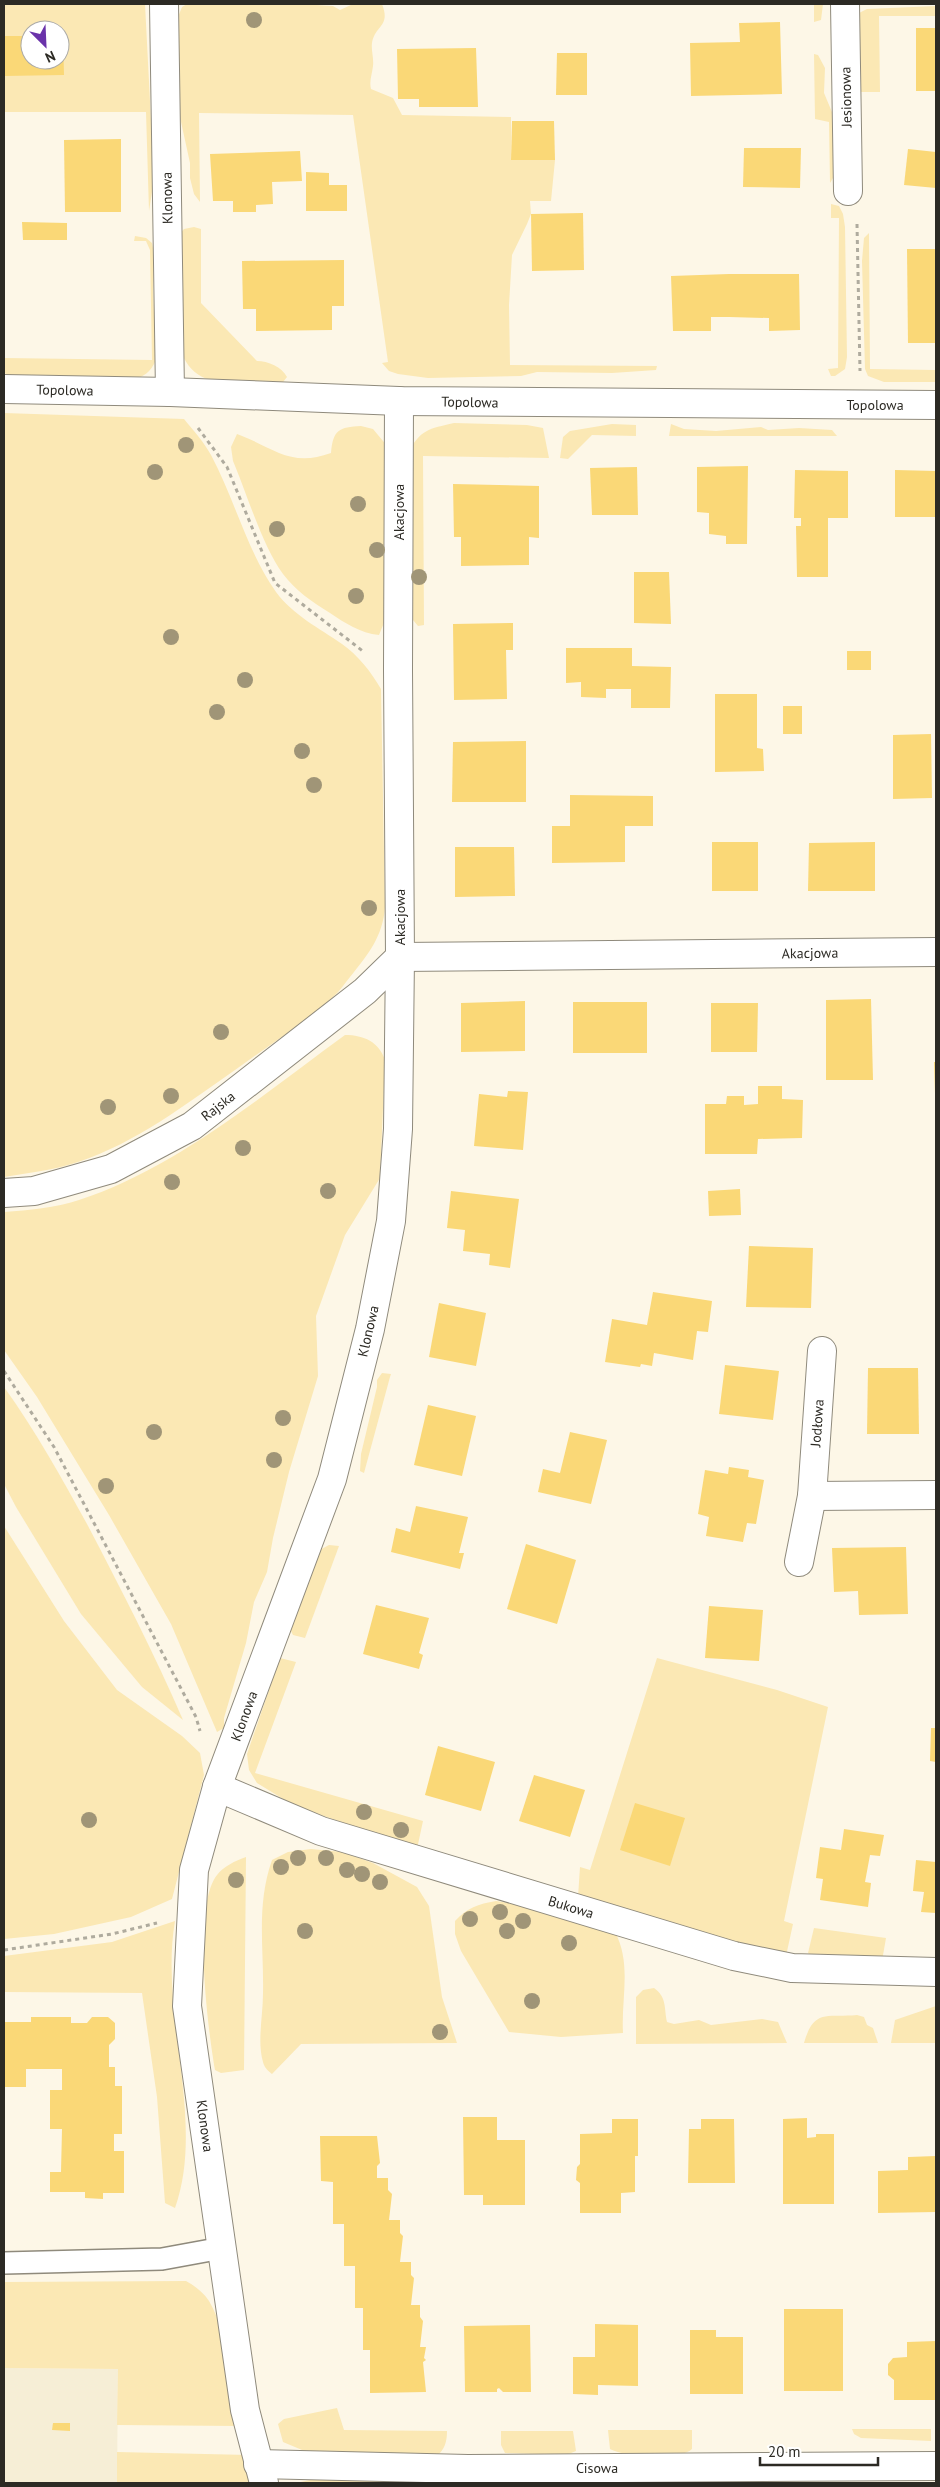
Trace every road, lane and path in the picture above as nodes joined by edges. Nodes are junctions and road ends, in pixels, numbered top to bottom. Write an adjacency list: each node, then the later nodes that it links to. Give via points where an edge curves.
1 (164, 4): 5 (street, Klonowa)
2 (845, 4): 3 (street, Jesionowa)
3 (848, 190): 8 (path, via 857,214)
4 (4, 389): 5 (street, Topolowa)
5 (170, 392): 6 (street, Topolowa); 9 (path, via 227,467 275,583)
6 (399, 401): 8 (street, Topolowa); 9 (street, Akacjowa)
7 (936, 405): 8 (street, Topolowa)
8 (861, 406)
9 (399, 680): 11 (street, Akacjowa)
10 (936, 952): 11 (street, Akacjowa)
11 (400, 957): 12 (street, Rajska, via 365,991 192,1126 112,1169 34,1191); 19 (street, Klonowa, via 398,1129 391,1221 370,1329 332,1478)
12 (4, 1193)
13 (822, 1351): 16 (street, Jodłowa)
14 (4, 1371): 18 (path, via 54,1447 196,1717)
15 (936, 1495): 16 (street)
16 (812, 1496): 17 (street, Jodłowa)
17 (800, 1562)
18 (201, 1734)
19 (218, 1787): 20 (street, Klonowa, via 194,1870); 22 (street, Bukowa, via 321,1831 734,1956 792,1968)
20 (192, 1908): 21 (path, via 157,1923 112,1934); 23 (street, Klonowa, via 187,2006)
21 (4, 1950)
22 (936, 1972)
23 (222, 2248): 24 (lane, via 162,2259); 26 (street, Klonowa, via 245,2410)
24 (4, 2263)
25 (936, 2466): 26 (street, Cisowa, via 468,2469)
26 (261, 2474)

